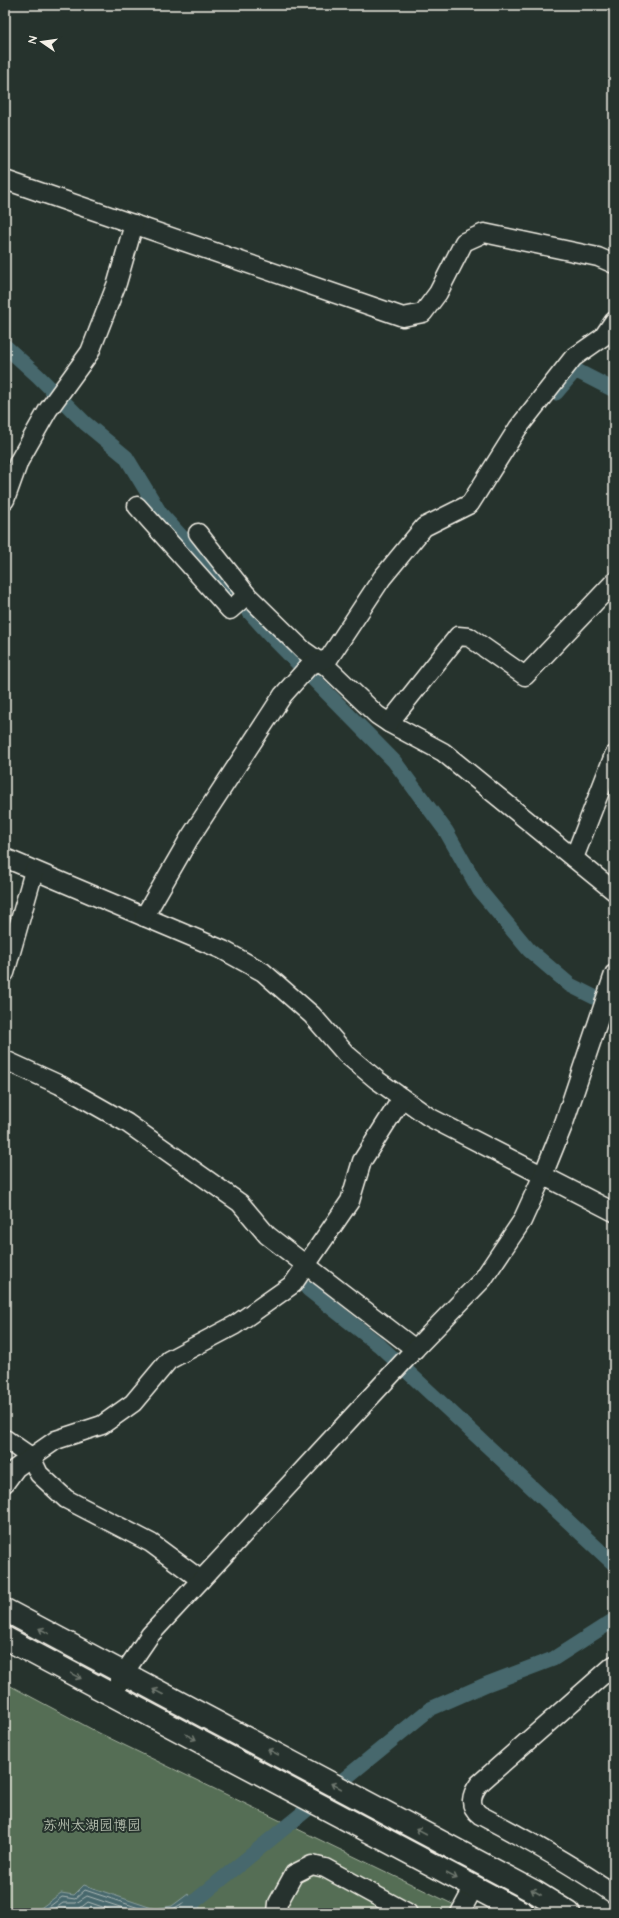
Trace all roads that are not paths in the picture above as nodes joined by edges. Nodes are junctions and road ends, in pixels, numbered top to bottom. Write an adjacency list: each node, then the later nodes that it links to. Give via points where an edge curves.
1 (5, 180): 2 (street)
2 (134, 224): 3 (street, via 402,317 423,313 438,293 464,242 484,232 598,257); 5 (street, via 116,283 90,352 48,410 19,461)
3 (614, 264)
4 (614, 321): 10 (street, via 603,337 568,364 518,428 470,504 424,527 382,578 329,658)
5 (5, 500)
6 (137, 506): 9 (street, via 230,610)
7 (198, 533): 9 (street)
8 (614, 582): 11 (street, via 525,676 469,637 458,636)
9 (247, 596): 10 (street)
10 (314, 664): 11 (street); 17 (street, via 284,695 189,839)
11 (389, 723): 14 (street, via 443,752)
12 (614, 755): 14 (street)
13 (5, 858): 15 (street)
14 (574, 858): 16 (street)
15 (34, 871): 17 (street); 18 (street)
16 (614, 890)
17 (144, 917): 21 (street, via 223,950 263,972 312,1015 346,1054)
18 (5, 973)
19 (614, 974): 22 (street, via 564,1123)
20 (5, 1060): 24 (street, via 60,1085 127,1123 240,1203 267,1235)
21 (402, 1098): 22 (street, via 429,1117); 24 (street, via 362,1161 350,1201)
22 (543, 1175): 23 (street); 25 (street, via 522,1222 483,1279)
23 (614, 1212)
24 (306, 1264): 25 (street); 27 (street, via 293,1284 268,1303 235,1325 168,1360 133,1403 102,1425 56,1440)
25 (415, 1350): 29 (street)
26 (5, 1439): 27 (street)
27 (31, 1457): 28 (street, via 16,1468); 29 (street, via 39,1474 66,1499 151,1543)
28 (5, 1483)
29 (201, 1580): 33 (street, via 150,1635)
30 (5, 1610): 33 (main road, one-way to 30)
31 (5, 1638): 34 (main road, one-way to 34)
32 (614, 1665): 36 (street, via 479,1784 472,1794 472,1802 474,1811 480,1815 527,1840)
33 (124, 1673): 34 (street); 41 (main road, one-way to 33, via 535,1892)
34 (113, 1696): 35 (main road, one-way to 35)
35 (474, 1887): 39 (street); 40 (main road)
36 (614, 1894)
37 (277, 1913): 38 (street, via 278,1903 294,1874 312,1865 325,1868)
38 (408, 1913)
39 (460, 1913)
40 (522, 1913)
41 (568, 1913)

